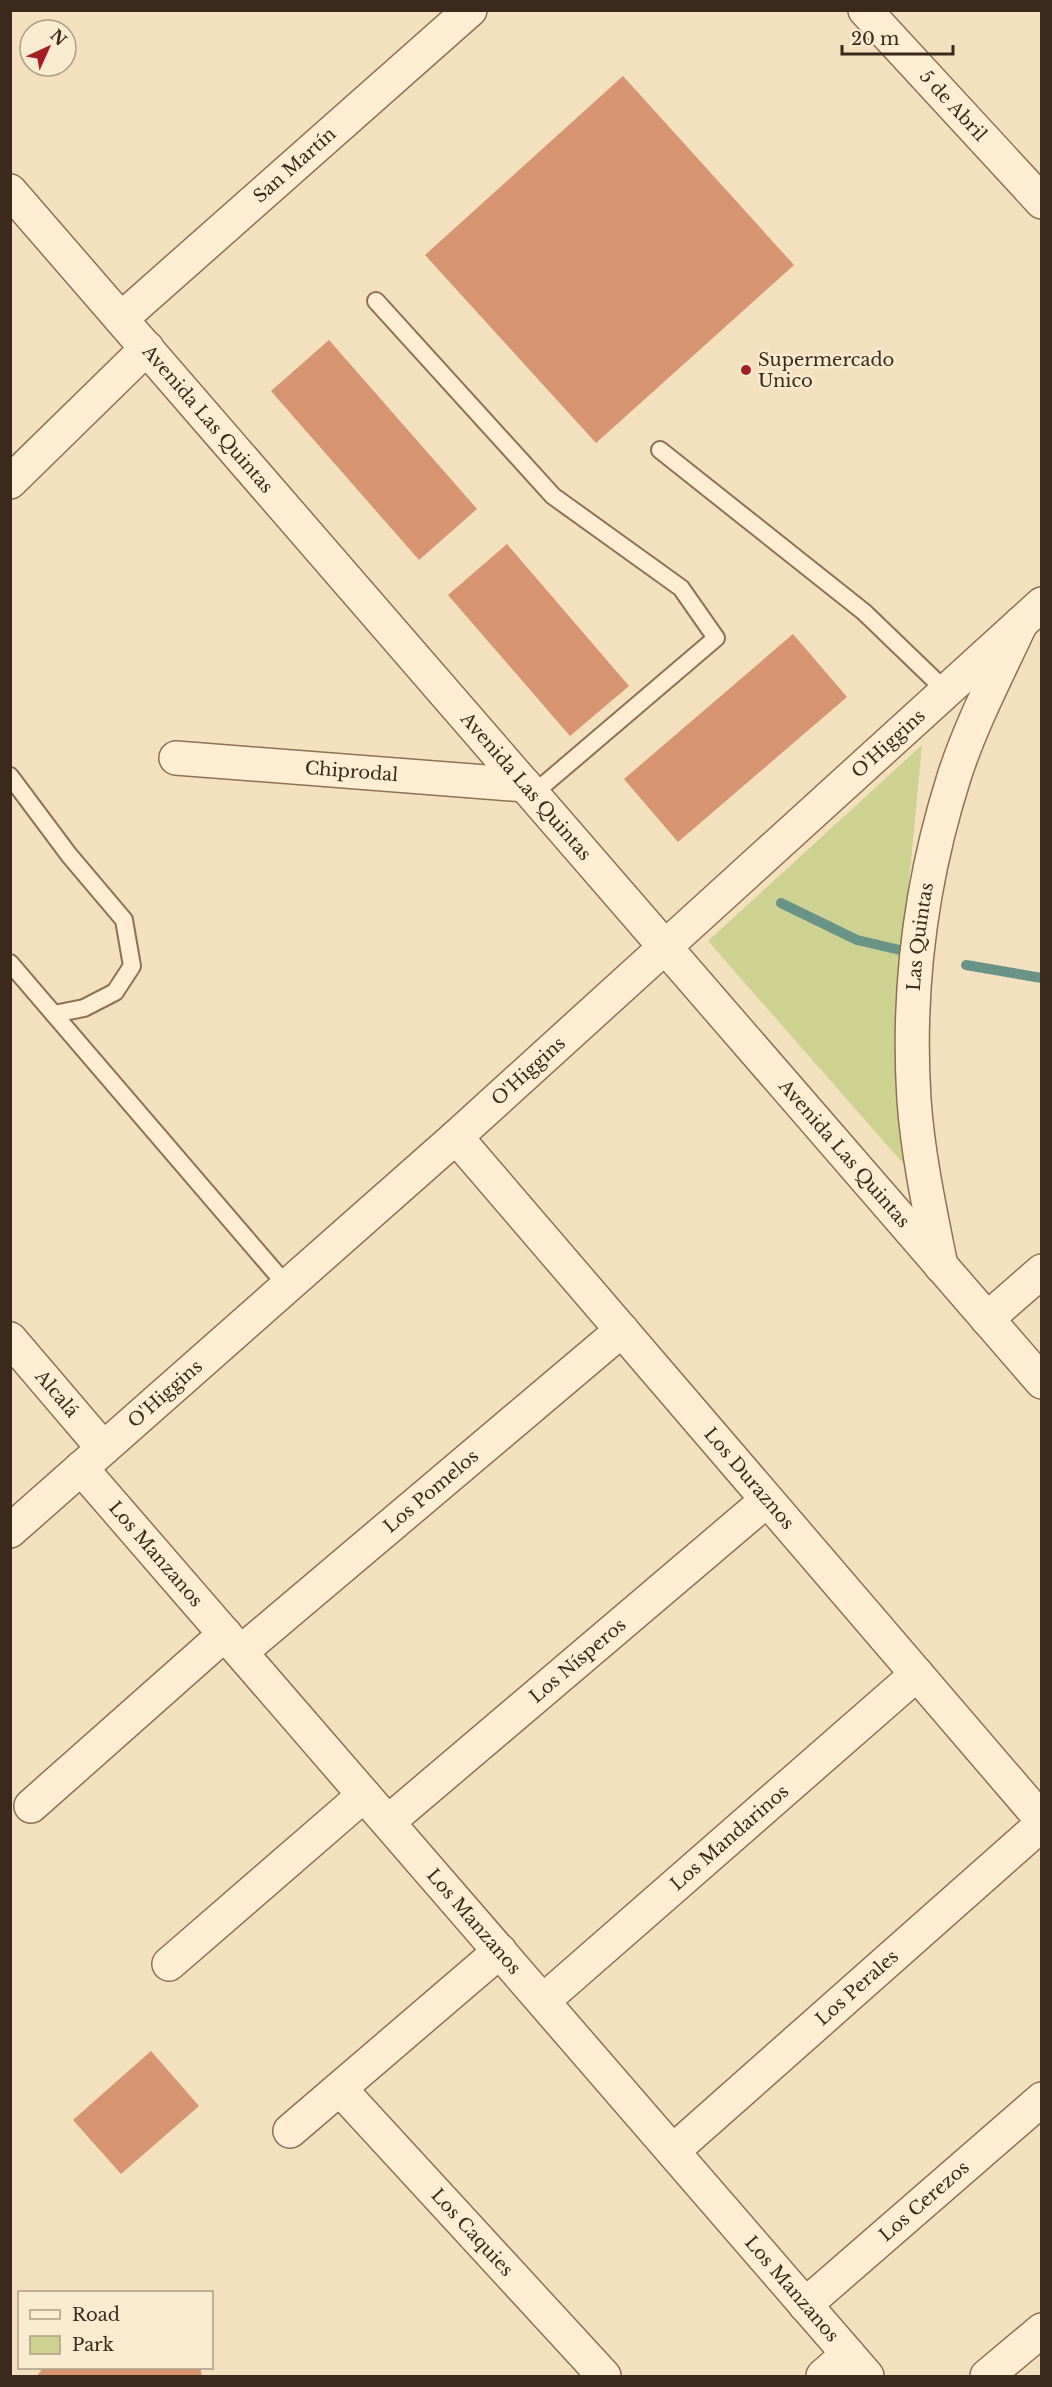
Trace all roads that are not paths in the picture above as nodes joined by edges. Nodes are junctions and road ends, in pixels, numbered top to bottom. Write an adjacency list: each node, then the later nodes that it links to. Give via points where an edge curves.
1 (470, 10): 6 (street, San Martín)
2 (865, 10): 4 (street, 5 de Abril)
3 (10, 191): 6 (street, Avenida Las Quintas)
4 (1041, 202)
5 (376, 301): 14 (lane, via 553,496 681,588 716,638)
6 (121, 319): 7 (street, Avenida Las Quintas)
7 (147, 348): 9 (street); 14 (street, Avenida Las Quintas)
8 (660, 450): 11 (lane, via 864,612)
9 (10, 482)
10 (1031, 613): 11 (street, O'Higgins); 19 (street, Las Quintas, via 986,699 955,775 932,855 918,936 912,1018 914,1101)
11 (946, 691): 15 (street, O'Higgins)
12 (176, 758): 14 (street, Chiprodal)
13 (10, 776): 17 (lane, via 124,920 132,966 115,992 84,1008)
14 (529, 789): 15 (street, Avenida Las Quintas)
15 (665, 947): 18 (street, O'Higgins); 19 (street, Avenida Las Quintas)
16 (10, 963): 17 (lane)
17 (54, 1014): 21 (lane)
18 (456, 1137): 21 (street, O'Higgins); 23 (street, Los Duraznos)
19 (941, 1266): 22 (street, Avenida Las Quintas)
20 (1041, 1271): 22 (street)
21 (287, 1286): 26 (street, O'Higgins)
22 (987, 1319): 25 (street, Avenida Las Quintas)
23 (622, 1330): 27 (street, Los Duraznos); 29 (street, Los Pomelos)
24 (10, 1338): 26 (street, Alcalá)
25 (1041, 1382)
26 (92, 1458): 28 (street, O'Higgins); 29 (street, Los Manzanos)
27 (767, 1500): 30 (street, Los Duraznos); 33 (street, Los Nísperos)
28 (10, 1531)
29 (233, 1643): 31 (street, Los Manzanos); 32 (street, Los Pomelos)
30 (917, 1674): 34 (street, Los Duraznos); 37 (street, Los Mandarinos)
31 (364, 1795): 33 (street, Los Manzanos); 36 (street)
32 (31, 1806)
33 (388, 1822): 35 (street, Los Manzanos)
34 (1041, 1822): 41 (street, Los Perales)
35 (500, 1951): 37 (street, Los Manzanos); 38 (street)
36 (169, 1964)
37 (543, 2001): 41 (street, Los Manzanos)
38 (340, 2089): 40 (street); 45 (street, Los Caquies)
39 (1041, 2099): 42 (street, Los Cerezos)
40 (290, 2131)
41 (673, 2151): 42 (street, Los Manzanos)
42 (805, 2305): 44 (street, Los Manzanos)
43 (1041, 2330): 47 (street)
44 (858, 2365): 46 (street)
45 (604, 2376)
46 (823, 2376)
47 (987, 2376)

